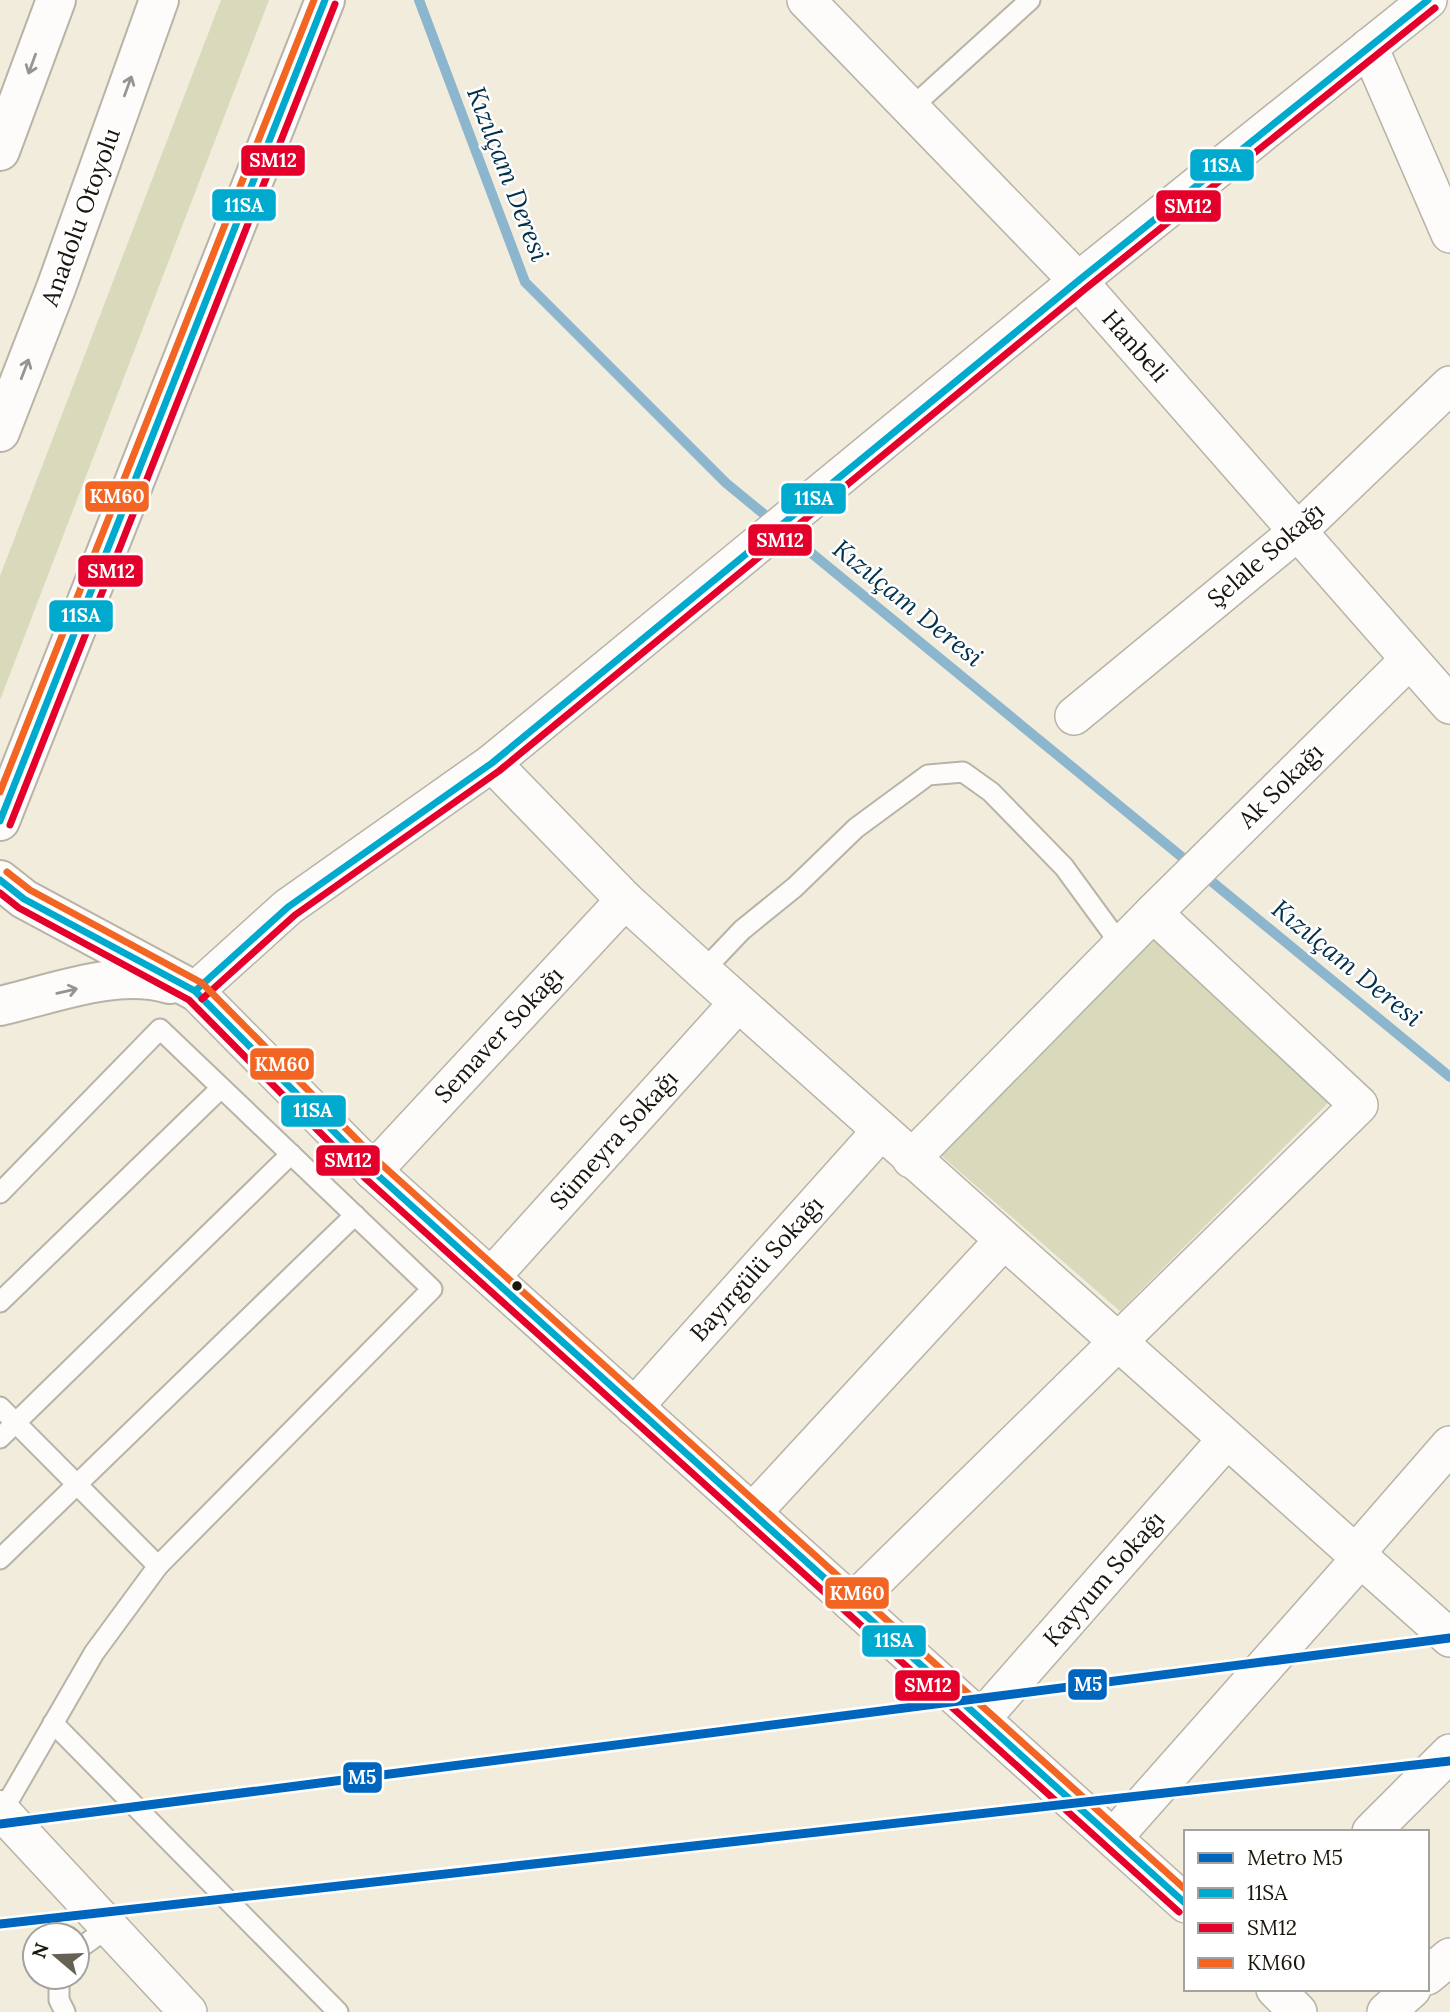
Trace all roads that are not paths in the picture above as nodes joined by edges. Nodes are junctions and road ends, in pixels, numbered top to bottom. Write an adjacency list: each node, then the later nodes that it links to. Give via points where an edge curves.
1 (56, 0): 9 (main road, one-way to 9)
2 (159, 0): 13 (main road, Anadolu Otoyolu, one-way to 2)
3 (325, 0): 19 (main road)
4 (806, 0): 8 (street, Hanbeli)
5 (1030, 0): 8 (lane)
6 (1428, 0): 7 (street)
7 (1369, 47): 10 (street); 11 (street)
8 (911, 108): 11 (street, Hanbeli)
9 (0, 150)
10 (1450, 234)
11 (1078, 281): 14 (street, Hanbeli); 18 (street)
12 (1450, 385): 14 (street, Şelale Sokağı)
13 (0, 432)
14 (1297, 532): 15 (street, Hanbeli); 17 (street, Şelale Sokağı)
15 (1409, 660): 16 (street, Hanbeli); 22 (street, Ak Sokağı)
16 (1449, 701)
17 (1074, 716)
18 (492, 763): 21 (street); 25 (street, via 288,907)
19 (0, 821)
20 (0, 880): 25 (main road, via 24,899)
21 (625, 900): 24 (street); 32 (street, Semaver Sokağı)
22 (1153, 913): 23 (street, Ak Sokağı); 38 (street, via 1359,1105)
23 (1121, 944): 24 (lane, via 1064,867 991,792 963,772 928,775 856,828); 31 (street, Ak Sokağı)
24 (703, 971): 26 (street)
25 (195, 991): 27 (main road, one-way to 25, via 115,980 149,978); 32 (street)
26 (738, 1003): 29 (street); 36 (street, Sümeyra Sokağı)
27 (0, 1006)
28 (221, 1088): 30 (lane); 33 (lane, via 160,1029); 37 (lane)
29 (880, 1132): 31 (street); 39 (street, Bayırgülü Sokağı)
30 (291, 1154): 34 (lane); 41 (lane)
31 (911, 1159): 35 (street)
32 (373, 1171): 36 (street)
33 (0, 1193)
34 (355, 1215): 45 (lane); 49 (lane, via 432,1289)
35 (1003, 1241): 38 (street); 46 (street)
36 (491, 1277): 39 (street)
37 (0, 1301)
38 (1119, 1344): 43 (street); 50 (street)
39 (634, 1406): 46 (street)
40 (0, 1407): 41 (lane)
41 (17, 1424): 42 (lane); 45 (lane)
42 (0, 1438)
43 (1226, 1440): 47 (street); 52 (street, Kayyum Sokağı)
44 (1450, 1445): 47 (street)
45 (77, 1485): 48 (lane); 49 (lane)
46 (752, 1513): 50 (street)
47 (1358, 1556): 51 (street); 57 (street)
48 (0, 1559)
49 (159, 1566): 53 (lane, via 94,1653)
50 (852, 1603): 52 (street)
51 (1450, 1638)
52 (981, 1719): 57 (street)
53 (54, 1723): 55 (lane); 68 (lane)
54 (1450, 1753): 56 (street)
55 (1, 1811): 59 (street)
56 (1373, 1830)
57 (1113, 1838): 58 (street)
58 (1184, 1902)
59 (109, 1927): 60 (lane); 67 (street)
60 (91, 1940)
61 (1450, 1957): 62 (street)
62 (1429, 1974)
63 (59, 1991): 66 (lane)
64 (1277, 1991): 69 (street)
65 (1410, 1991): 70 (street)
66 (65, 2012)
67 (188, 2012)
68 (338, 2012)
69 (1298, 2012)
70 (1386, 2012)

